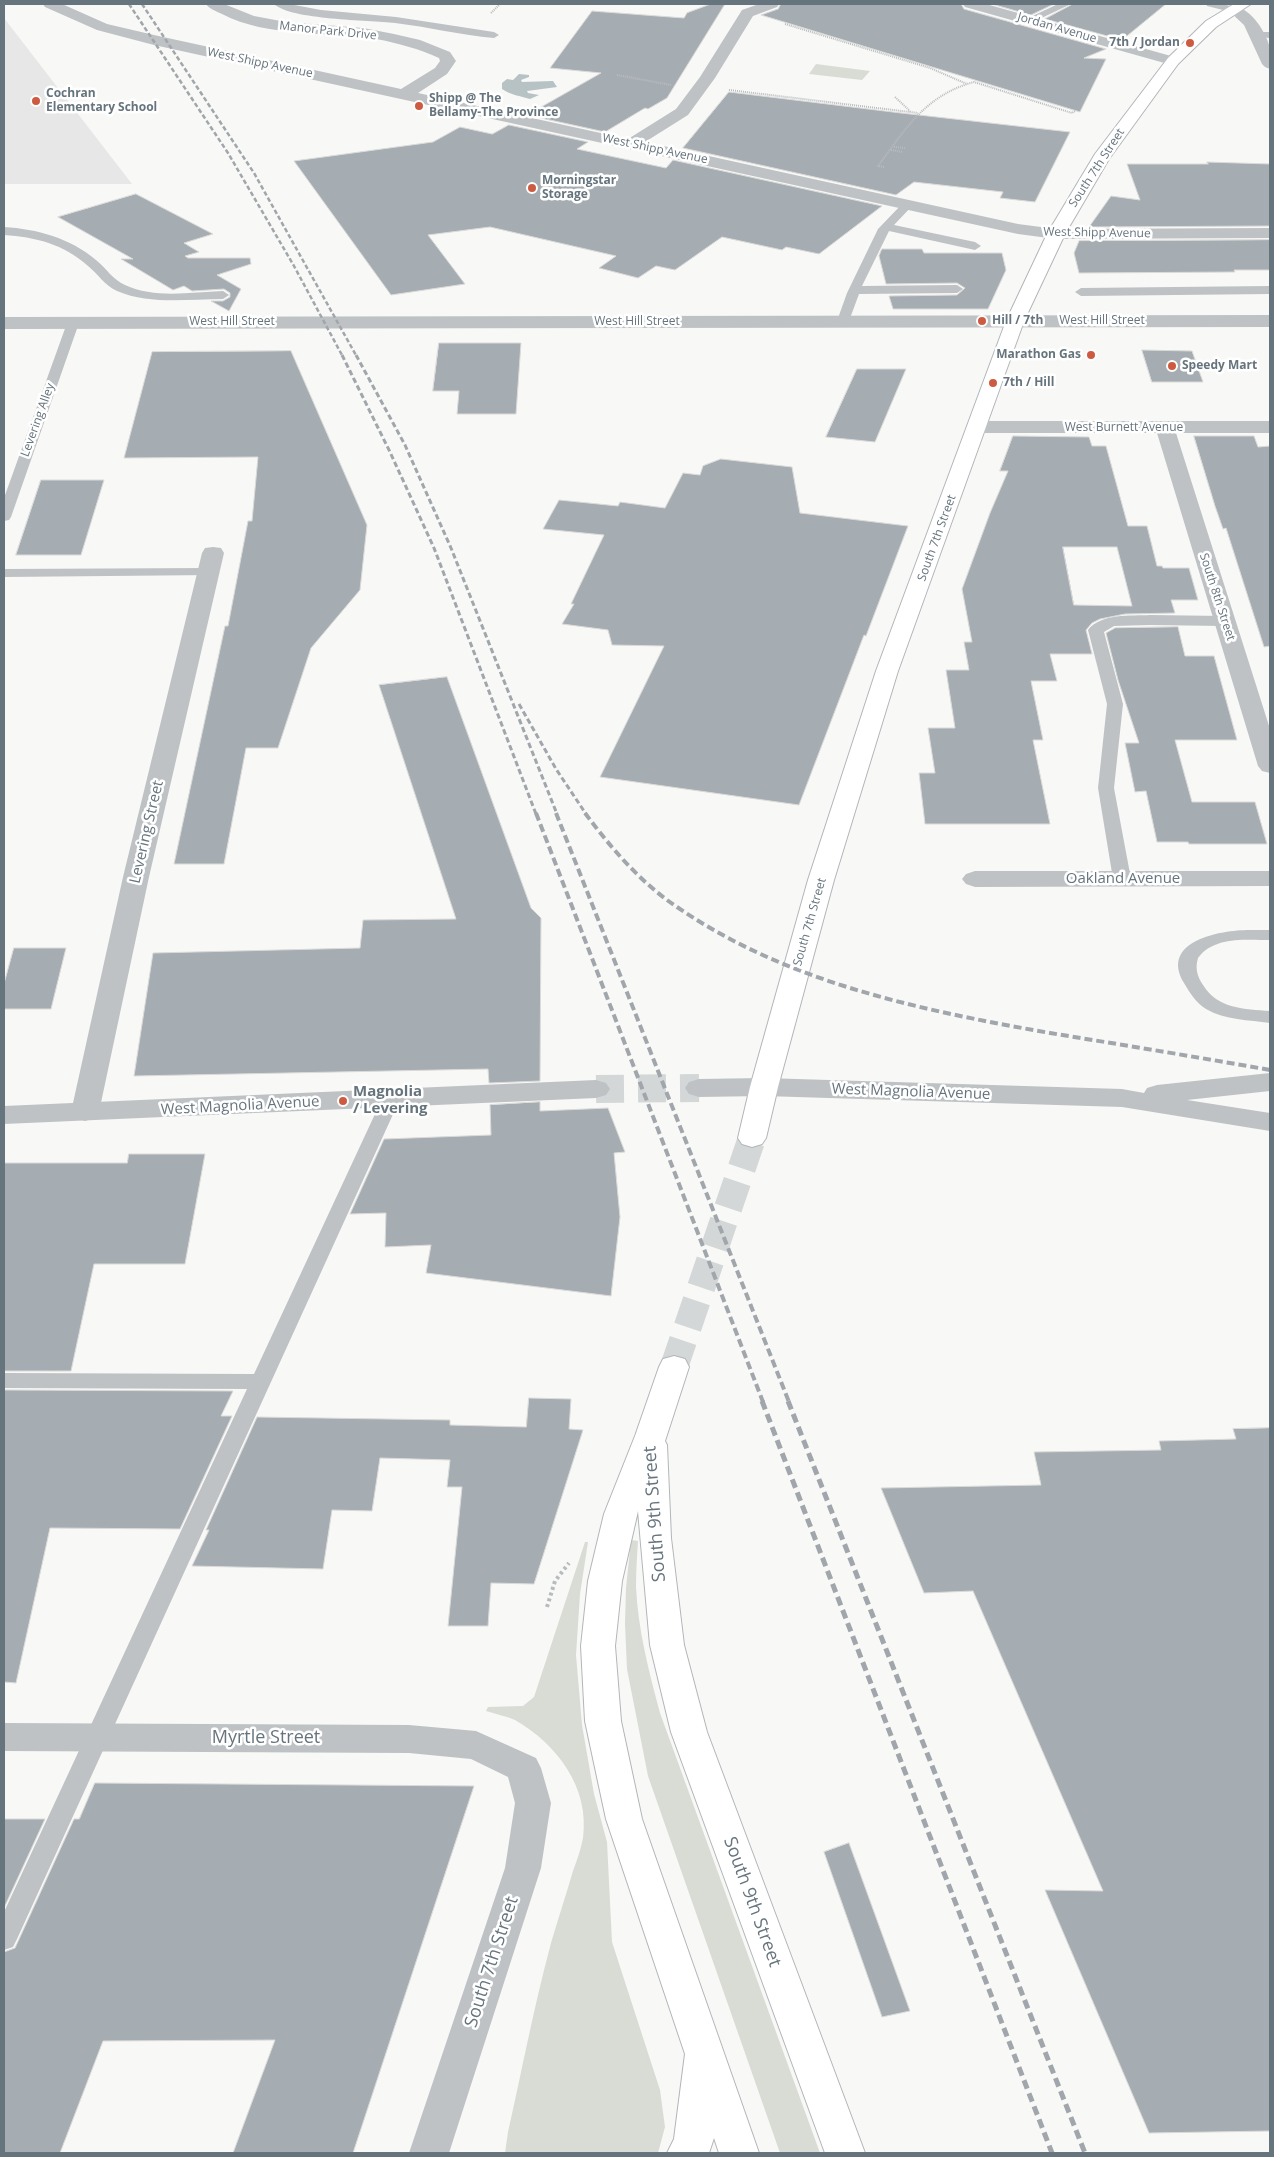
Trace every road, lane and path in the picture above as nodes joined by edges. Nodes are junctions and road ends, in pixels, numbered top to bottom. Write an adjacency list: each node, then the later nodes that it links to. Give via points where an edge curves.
1 (50, 4): 19 (street, West Shipp Avenue, via 120,32)
2 (213, 4): 13 (street, Manor Park Drive, via 267,24 372,34 404,40)
3 (279, 4): 12 (lane)
4 (772, 4): 10 (street, via 747,14)
5 (970, 4): 9 (street, Jordan Avenue)
6 (1066, 4): 9 (lane)
7 (1211, 4): 8 (lane)
8 (1240, 7): 11 (street, via 1250,23); 14 (main road, South 7th Street, via 1211,24)
9 (1029, 20): 14 (street, Jordan Avenue)
10 (738, 28): 17 (path, via 781,23 930,68); 18 (street)
11 (1263, 34): 15 (street)
12 (494, 35)
13 (445, 55): 19 (street); 20 (street, via 448,62 441,71)
14 (1173, 61): 43 (main road, South 7th Street, via 1101,158)
15 (1270, 64)
16 (618, 75): 18 (path)
17 (967, 84): 30 (path, via 974,82 1072,113); 32 (path, via 958,85)
18 (700, 87): 21 (path); 33 (street, via 682,112)
19 (379, 89): 20 (street, West Shipp Avenue)
20 (405, 94): 33 (street, West Shipp Avenue)
21 (770, 95): 23 (path); 24 (path)
22 (895, 97): 31 (path)
23 (767, 98)
24 (809, 100): 25 (path); 26 (path)
25 (819, 101): 27 (path); 28 (path)
26 (806, 102)
27 (816, 103)
28 (860, 106): 29 (path); 31 (path)
29 (858, 108)
30 (1075, 111)
31 (910, 112): 32 (path)
32 (918, 113): 34 (path)
33 (630, 144): 39 (street, West Shipp Avenue)
34 (893, 146): 35 (path); 36 (path)
35 (906, 148)
36 (890, 150): 37 (path); 38 (path, via 878,166)
37 (904, 152)
38 (884, 167)
39 (907, 205): 40 (lane); 43 (street, West Shipp Avenue)
40 (886, 227): 44 (lane); 46 (lane)
41 (4, 231): 49 (lane, via 29,232 61,243 90,260 119,288 144,296)
42 (1270, 233): 43 (street, West Shipp Avenue)
43 (1056, 234): 50 (main road, South 7th Street)
44 (975, 246)
45 (958, 289): 46 (lane)
46 (855, 290): 52 (lane)
47 (1270, 290): 48 (lane)
48 (1081, 292)
49 (223, 295)
50 (1015, 321): 51 (street, West Hill Street); 52 (street, West Hill Street); 55 (main road, South 7th Street)
51 (1270, 321)
52 (843, 322): 54 (street, West Hill Street)
53 (4, 323): 54 (street, West Hill Street)
54 (73, 323): 58 (lane, Levering Alley)
55 (978, 427): 57 (street, West Burnett Avenue); 70 (main road, South 7th Street, via 887,671 821,880)
56 (1270, 427): 57 (street, West Burnett Avenue)
57 (1164, 428): 61 (street, South 8th Street)
58 (4, 517)
59 (210, 562): 60 (lane); 74 (street, Levering Street)
60 (4, 573)
61 (1224, 621): 62 (street, South 8th Street); 64 (lane, via 1111,622 1096,630 1116,704 1106,788)
62 (1270, 766)
63 (975, 879): 64 (street, Oakland Avenue)
64 (1122, 879): 65 (street, Oakland Avenue)
65 (1270, 879)
66 (1270, 935): 67 (lane, via 1234,935 1207,942 1193,950 1187,963 1189,977 1200,995 1212,1006 1227,1012)
67 (1270, 1017)
68 (1270, 1082): 72 (street, West Magnolia Avenue)
69 (699, 1088): 70 (street, West Magnolia Avenue)
70 (764, 1088): 72 (street, West Magnolia Avenue); 77 (main road, South 7th Street)
71 (596, 1089): 73 (street, West Magnolia Avenue)
72 (1122, 1098): 76 (street, West Magnolia Avenue)
73 (391, 1099): 74 (street, West Magnolia Avenue); 80 (lane)
74 (85, 1112): 75 (street, West Magnolia Avenue)
75 (4, 1115)
76 (1270, 1122)
77 (752, 1138)
78 (674, 1367): 81 (main road)
79 (4, 1380): 80 (lane)
80 (261, 1382): 85 (lane)
81 (651, 1436): 88 (main road, South 9th Street, via 620,1514 605,1581 598,1646 603,1721 624,1819); 92 (main road, South 9th Street, via 655,1538 666,1645 689,1732)
82 (569, 1563): 83 (path, via 555,1580)
83 (547, 1607)
84 (4, 1737): 85 (street, Myrtle Street)
85 (97, 1737): 86 (street, Myrtle Street, via 409,1739 476,1745); 87 (lane)
86 (523, 1768): 89 (street, South 7th Street, via 533,1803 523,1868)
87 (4, 1939)
88 (704, 2051): 90 (main road, via 693,2145); 91 (main road, South 9th Street)
89 (429, 2153)
90 (687, 2153)
91 (739, 2153)
92 (845, 2153)

